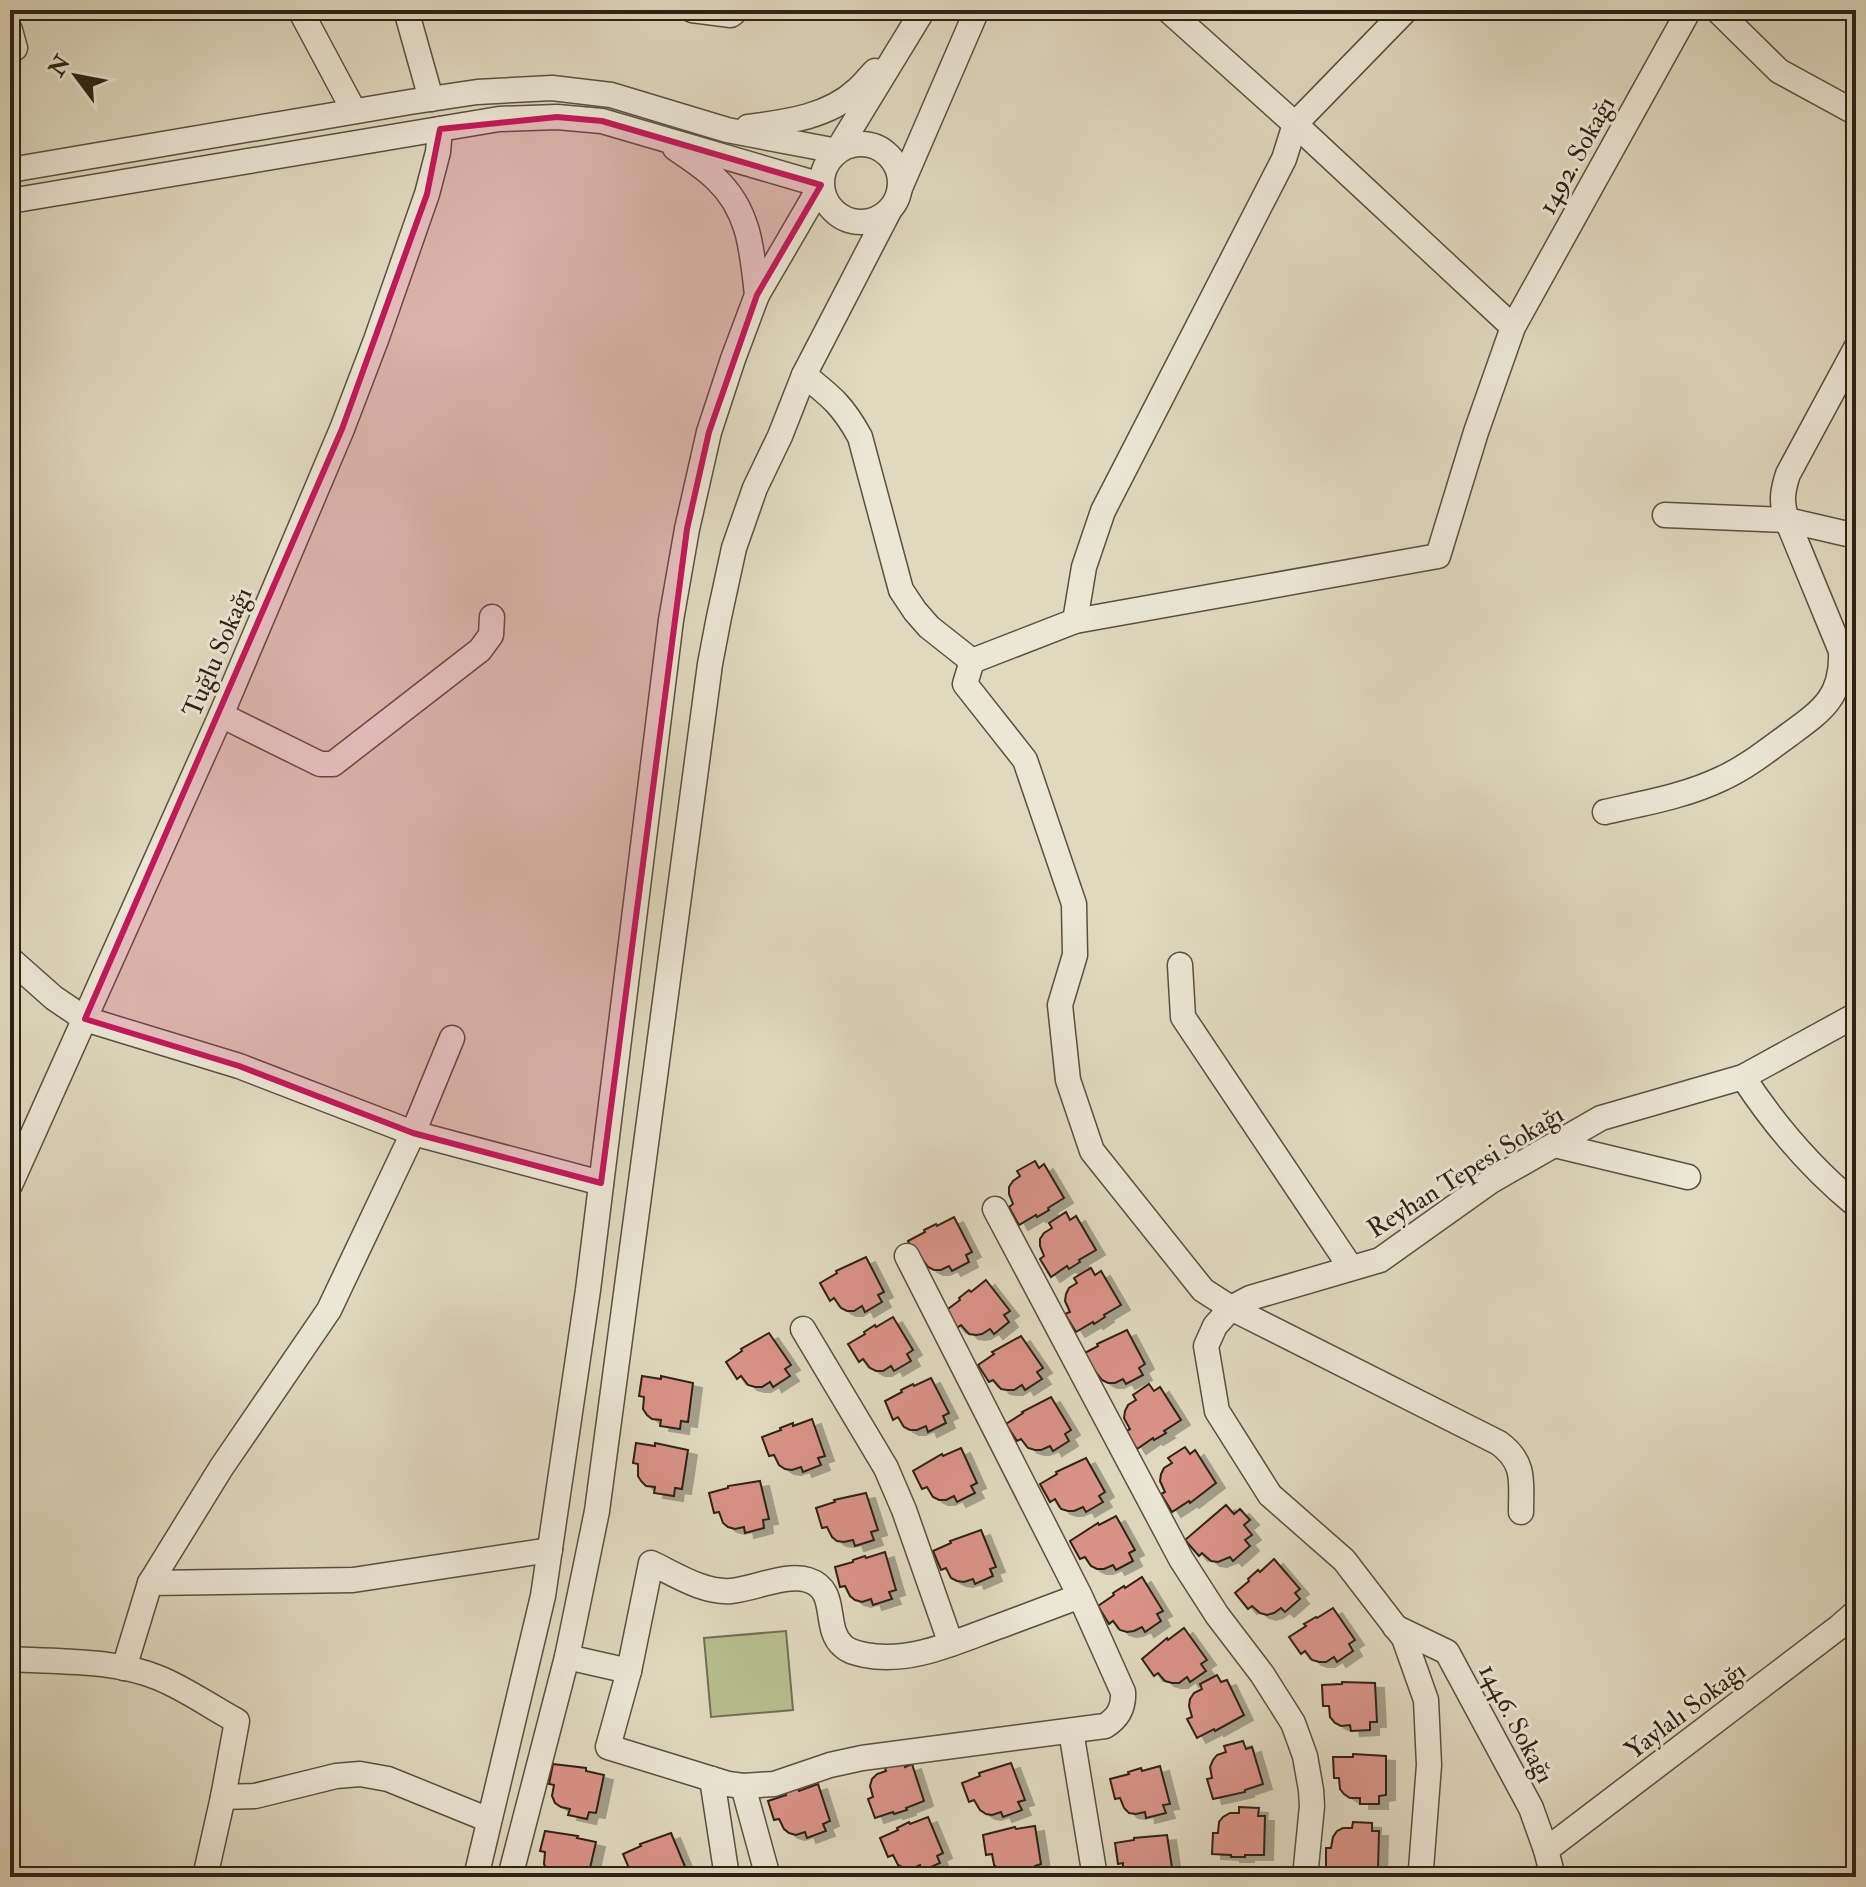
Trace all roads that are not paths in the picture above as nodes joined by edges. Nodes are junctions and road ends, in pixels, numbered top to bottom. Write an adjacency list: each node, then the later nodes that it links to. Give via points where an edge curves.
1 (300, 10): 13 (street)
2 (406, 10): 12 (street)
3 (692, 10): 4 (street, via 731,15)
4 (737, 10)
5 (923, 10): 11 (street)
6 (977, 10): 22 (street)
7 (1168, 10): 15 (street)
8 (1406, 10): 15 (street)
9 (1689, 10): 26 (street, 1492. Sokağı)
10 (1717, 10): 14 (street, via 1779,71)
11 (909, 34): 17 (street, via 855,92 822,112); 19 (street)
12 (431, 99): 13 (street); 17 (street, via 552,88 611,95)
13 (354, 111): 20 (street)
14 (1856, 113)
15 (1295, 124): 26 (street); 33 (street, via 1284,159 1103,511 1084,567)
16 (440, 129): 18 (street, via 557,117 602,121); 23 (street); 35 (street, Tuğlu Sokağı, via 427,194 376,340)
17 (727, 130): 19 (street)
18 (664, 139): 21 (street); 25 (street, via 716,179 735,202 749,233)
19 (837, 151): 21 (street, via 822,172); 22 (street, via 862,143 886,152 895,163)
20 (10, 170)
21 (821, 185): 24 (street, via 830,209 852,222 878,219); 25 (street)
22 (900, 188): 24 (street)
23 (10, 201)
24 (889, 211): 28 (street)
25 (757, 295): 46 (street, via 709,432 679,571)
26 (1513, 327): 33 (street, 1492. Sokağı, via 1438,556)
27 (1856, 348): 30 (street, via 1788,474 1782,491)
28 (804, 375): 34 (street, via 836,400 860,437 901,590 929,627); 61 (street, via 734,548 710,664 597,1511)
29 (1665, 515): 30 (street)
30 (1787, 520): 31 (street); 36 (street, via 1841,651 1833,695 1821,712 1738,771 1690,791)
31 (1856, 536)
32 (492, 617): 35 (street, via 491,635 480,650 333,764 320,764)
33 (1075, 621): 34 (street)
34 (972, 661): 52 (street, via 965,684 1025,760 1074,904 1075,955 1060,1005 1068,1080 1092,1151 1203,1290)
35 (221, 715): 40 (street, Tuğlu Sokağı)
36 (1605, 812)
37 (10, 959): 40 (street)
38 (1180, 965): 51 (street, via 1183,1017)
39 (1856, 1015): 42 (street, Reyhan Tepesi Sokağı)
40 (85, 1019): 43 (street, via 239,1066); 47 (street, Tuğlu Sokağı)
41 (452, 1038): 43 (street)
42 (1743, 1077): 44 (street, Reyhan Tepesi Sokağı, via 1601,1118); 48 (street, via 1787,1139)
43 (413, 1133): 46 (street); 56 (street, via 329,1310)
44 (1555, 1145): 45 (street); 51 (street, Reyhan Tepesi Sokağı, via 1491,1181 1380,1260)
45 (1688, 1177)
46 (601, 1183): 55 (street)
47 (10, 1185)
48 (1856, 1205)
49 (995, 1209): 77 (street, via 1181,1559 1293,1723 1311,1790)
50 (907, 1256): 57 (street)
51 (1351, 1268): 52 (street, Reyhan Tepesi Sokağı)
52 (1231, 1308): 54 (street, via 1509,1450 1521,1471); 59 (street, via 1206,1346 1217,1411 1270,1495 1344,1560)
53 (803, 1329): 60 (street, via 886,1468)
54 (1521, 1512)
55 (550, 1550): 56 (street, via 353,1580); 69 (street)
56 (150, 1583): 63 (street)
57 (1080, 1596): 60 (street); 65 (street, via 1124,1699 1116,1718 1105,1726)
58 (1856, 1612): 70 (street, Yaylalı Sokağı)
59 (1395, 1627): 70 (street, 1446. Sokağı, via 1447,1652 1531,1808); 78 (street, via 1426,1700 1429,1765)
60 (951, 1644): 64 (street, via 901,1656 852,1652 836,1637 827,1595 807,1579 719,1590 651,1563)
61 (567, 1657): 64 (street); 73 (street)
62 (10, 1659): 63 (street)
63 (124, 1668): 68 (street, via 159,1678 237,1721)
64 (629, 1671): 66 (street, via 608,1747)
65 (1071, 1731): 67 (street, via 862,1758 774,1784); 76 (street)
66 (712, 1779): 67 (street); 74 (street)
67 (743, 1786): 75 (street)
68 (223, 1797): 69 (street, via 255,1796 360,1774 388,1779); 71 (street)
69 (489, 1820): 72 (street)
70 (1546, 1850): 79 (street, 1446. Sokağı)
71 (205, 1877)
72 (476, 1877)
73 (510, 1877)
74 (727, 1877)
75 (768, 1877)
76 (1095, 1877)
77 (1305, 1877)
78 (1422, 1877)
79 (1553, 1877)

